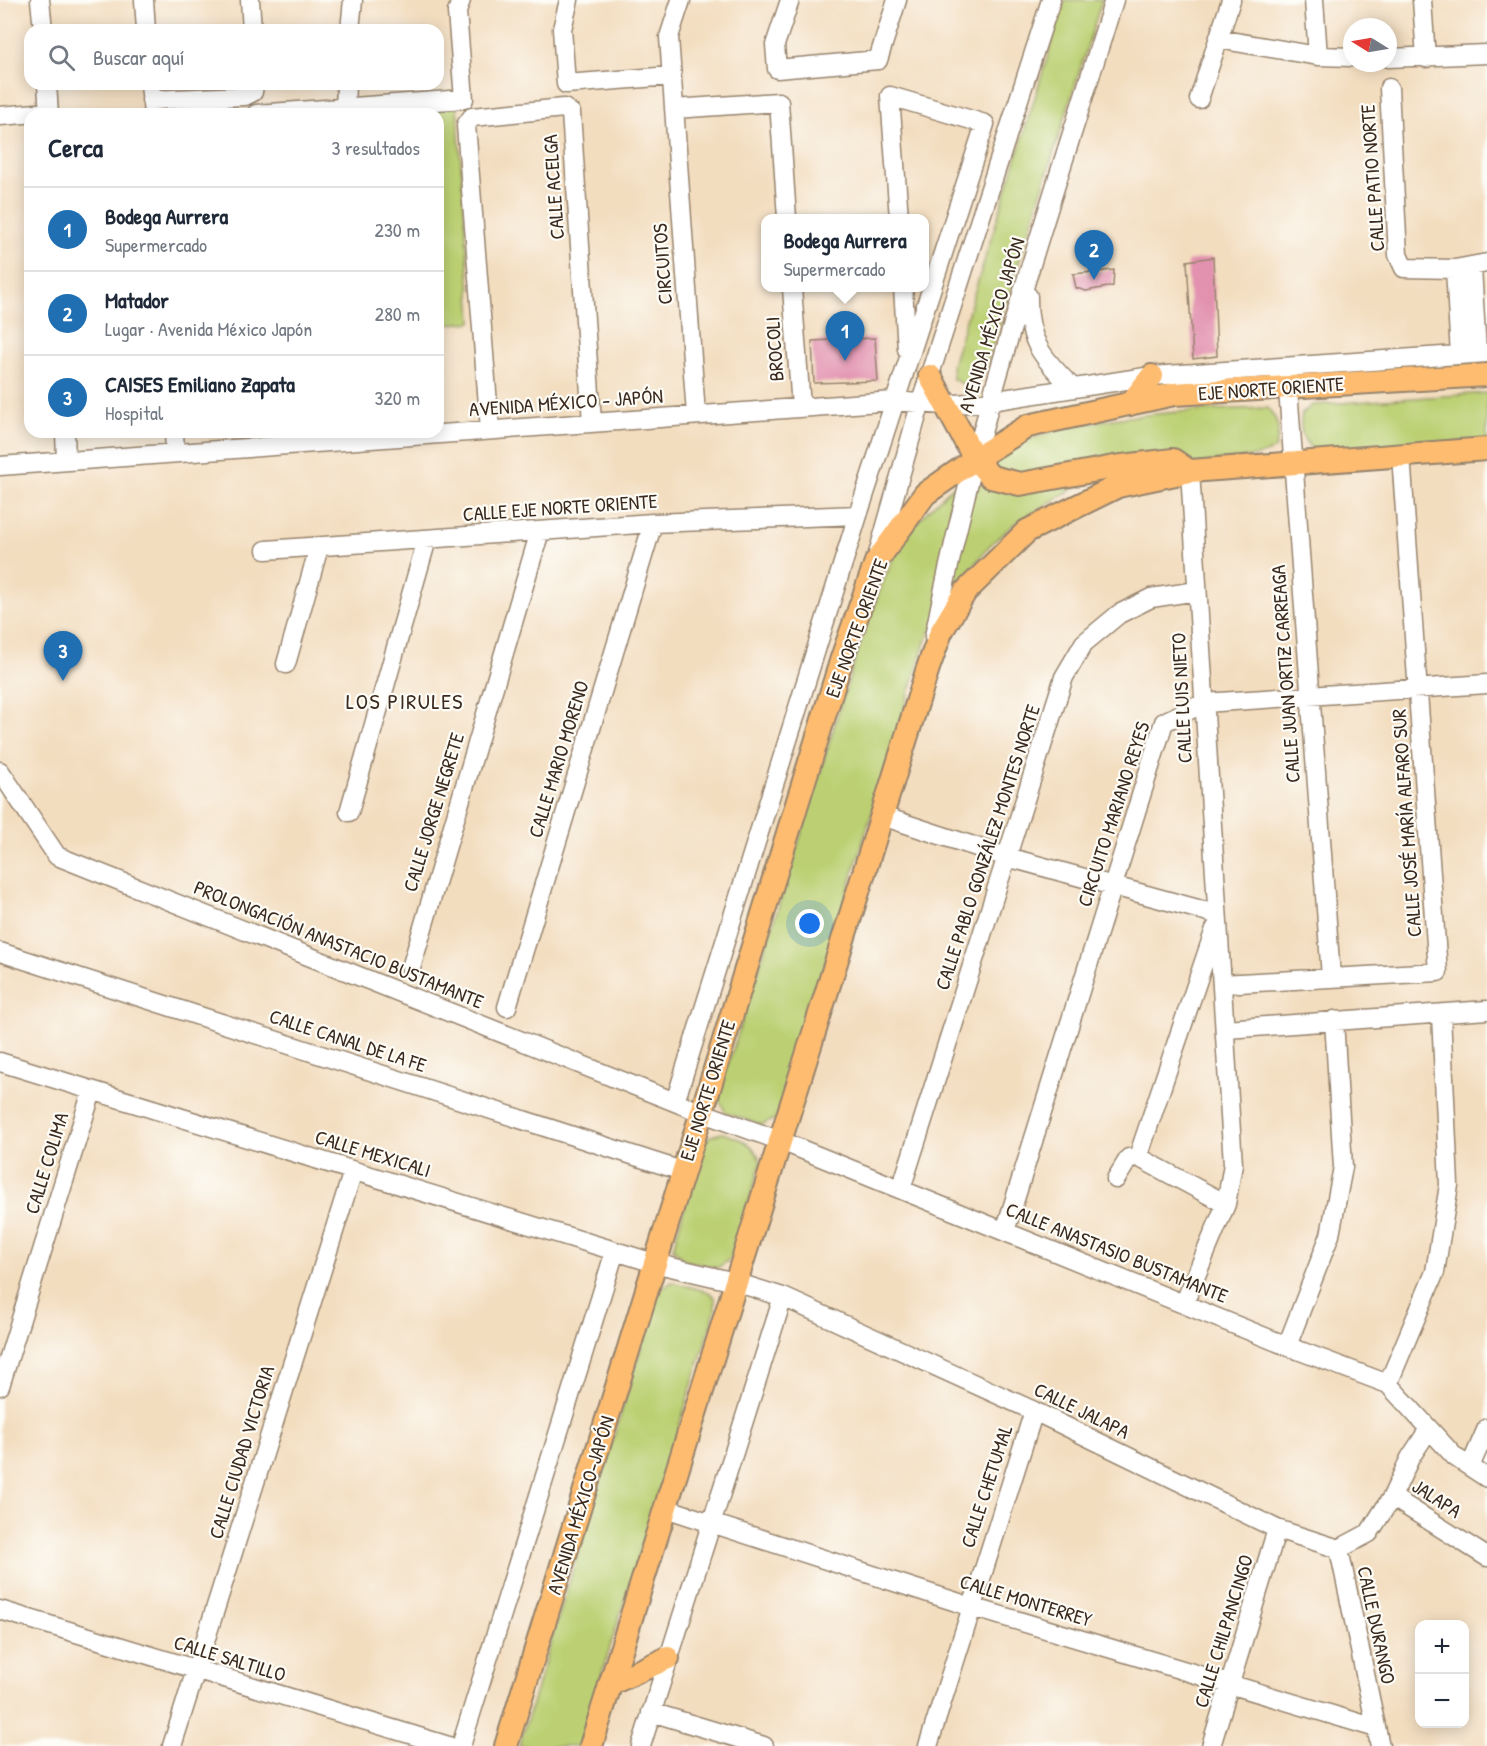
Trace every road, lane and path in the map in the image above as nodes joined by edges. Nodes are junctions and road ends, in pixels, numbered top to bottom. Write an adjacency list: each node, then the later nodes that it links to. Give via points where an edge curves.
1 (40, 0): 15 (street)
2 (144, 0): 16 (street)
3 (250, 0): 17 (street)
4 (353, 0): 18 (street)
5 (461, 0): 33 (street, via 457,12 464,99)
6 (569, 0): 25 (street, via 561,29 566,84)
7 (681, 0): 25 (street, CIRCUITOS, via 669,37)
8 (790, 0): 9 (street, via 775,45 777,69 878,60)
9 (897, 0)
10 (1051, 0): 47 (street)
11 (1114, 0): 40 (street, AVENIDA MÉXICO JAPÓN)
12 (1231, 0): 19 (street)
13 (1314, 0): 21 (street)
14 (1422, 0): 24 (street)
15 (42, 24)
16 (146, 24)
17 (252, 24)
18 (351, 24)
19 (1218, 39): 21 (street); 31 (street)
20 (1487, 54): 24 (street)
21 (1318, 56): 22 (street)
22 (1343, 57)
23 (1397, 58): 24 (street)
24 (1426, 58)
25 (671, 76): 34 (street, CIRCUITOS)
26 (1389, 88): 39 (street, CALLE PATIO NORTE, via 1398,255 1404,268)
27 (47, 90): 32 (street)
28 (253, 90): 30 (street, via 245,96)
29 (346, 90): 33 (street)
30 (151, 99)
31 (1199, 99)
32 (49, 108)
33 (345, 108)
34 (674, 109): 37 (street, via 779,102); 58 (street, CIRCUITOS)
35 (24, 115): 36 (street)
36 (0, 116)
37 (788, 214)
38 (898, 214): 44 (street, EJE NORTE ORIENTE, via 890,96 985,124)
39 (1471, 267): 43 (street)
40 (1028, 276): 51 (street, via 1027,313 1034,341 1045,362); 53 (street, AVENIDA MÉXICO JAPÓN)
41 (792, 292): 57 (street, BROCOLI)
42 (903, 292): 44 (street)
43 (1474, 354): 45 (street, AVENIDA MÉXICO - JAPÓN)
44 (908, 359): 52 (street, EJE NORTE ORIENTE)
45 (1385, 362): 49 (street, AVENIDA MÉXICO - JAPÓN); 50 (main road)
46 (1487, 375): 50 (main road, EJE NORTE ORIENTE)
47 (930, 376): 55 (street); 56 (main road)
48 (1152, 376): 49 (street, AVENIDA MÉXICO - JAPÓN); 51 (street, AVENIDA MÉXICO - JAPÓN); 54 (main road)
49 (1287, 377): 50 (main road, EJE NORTE ORIENTE); 54 (main road, EJE NORTE ORIENTE); 70 (street, CALLE JUAN ORTIZ CARREAGA)
50 (1361, 382)
51 (1072, 387): 53 (street, AVENIDA MÉXICO - JAPÓN)
52 (894, 401): 55 (street, AVENIDA MÉXICO - JAPÓN); 57 (street, AVENIDA MÉXICO - JAPÓN); 73 (street, EJE NORTE ORIENTE)
53 (990, 401): 56 (street, AVENIDA MÉXICO - JAPÓN); 68 (street, AVENIDA MÉXICO JAPÓN)
54 (1130, 404): 68 (main road, EJE NORTE ORIENTE, via 1028,426)
55 (920, 405): 56 (street, AVENIDA MÉXICO - JAPÓN); 79 (street)
56 (944, 405): 68 (main road)
57 (801, 407): 58 (street, AVENIDA MÉXICO - JAPÓN)
58 (696, 415): 59 (street, AVENIDA MÉXICO - JAPÓN)
59 (592, 423): 60 (street, AVENIDA MÉXICO - JAPÓN); 60 (street, CALLE ACELGA, via 571,113 564,108 472,117 466,125)
60 (490, 430): 61 (street, AVENIDA MÉXICO - JAPÓN)
61 (444, 433)
62 (65, 438): 69 (street)
63 (174, 438): 66 (street)
64 (380, 438): 66 (street, AVENIDA MÉXICO - JAPÓN)
65 (1487, 449): 67 (main road)
66 (175, 453): 69 (street, AVENIDA MÉXICO - JAPÓN)
67 (1401, 455): 70 (main road); 84 (street, CALLE JOSÉ MARÍA ALFARO SUR)
68 (975, 459): 72 (main road, via 991,477 1020,484 1173,460); 79 (main road, EJE NORTE ORIENTE, via 925,494); 82 (street, AVENIDA MÉXICO JAPÓN, via 950,553)
69 (66, 461): 71 (street, AVENIDA MÉXICO - JAPÓN)
70 (1293, 464): 72 (main road); 85 (street, CALLE JUAN ORTIZ CARREAGA)
71 (0, 466)
72 (1190, 471): 80 (street, CALLE LUIS NIETO); 82 (main road, via 1118,486 1028,531 965,592 941,632)
73 (858, 515): 74 (street, CALLE EJE NORTE ORIENTE); 104 (street, EJE NORTE ORIENTE)
74 (653, 523): 75 (street, CALLE EJE NORTE ORIENTE); 97 (street, CALLE MARIO MORENO)
75 (540, 531): 76 (street, CALLE EJE NORTE ORIENTE); 94 (street, CALLE JORGE NEGRETE)
76 (428, 539): 77 (street, CALLE EJE NORTE ORIENTE); 88 (street)
77 (319, 547): 78 (street, CALLE EJE NORTE ORIENTE); 81 (street)
78 (266, 550)
79 (876, 562): 105 (main road, EJE NORTE ORIENTE, via 838,669)
80 (1197, 591): 86 (street, CALLE LUIS NIETO); 90 (street, CALLE PABLO GONZÁLEZ MONTES NORTE, via 1151,598 1119,614 1084,643 1064,677)
81 (286, 664)
82 (928, 668): 89 (main road)
83 (1487, 684): 84 (street, CIRCUITO MARIANO REYES)
84 (1420, 688): 85 (street, CIRCUITO MARIANO REYES); 95 (street, CALLE JOSÉ MARÍA ALFARO SUR, via 1438,972)
85 (1308, 696): 86 (street, CIRCUITO MARIANO REYES); 95 (street, CALLE JUAN ORTIZ CARREAGA)
86 (1204, 703): 91 (street, CIRCUITO MARIANO REYES, via 1164,722); 92 (street, CALLE LUIS NIETO)
87 (0, 771): 104 (street, PROLONGACIÓN ANASTACIO BUSTAMANTE, via 57,856)
88 (349, 812)
89 (882, 816): 90 (street); 106 (main road)
90 (1007, 857): 91 (street); 111 (street, CALLE PABLO GONZÁLEZ MONTES NORTE)
91 (1112, 888): 92 (street); 113 (street, CIRCUITO MARIANO REYES)
92 (1217, 918): 96 (street, CALLE LUIS NIETO); 107 (street, CALLE LUIS NIETO)
93 (0, 952): 109 (street, CALLE CANAL DE LA FE)
94 (411, 968)
95 (1331, 977): 96 (street, CALLE JOSÉ MARÍA ALFARO SUR)
96 (1222, 984): 101 (street, CALLE LUIS NIETO)
97 (507, 1007)
98 (1487, 1010): 99 (street)
99 (1441, 1014): 100 (street); 120 (street, via 1449,1185 1435,1272)
100 (1334, 1020): 101 (street); 119 (street, via 1343,1167 1330,1235)
101 (1226, 1029): 112 (street, CALLE LUIS NIETO, via 1233,1164)
102 (0, 1062): 103 (street, CALLE MEXICALI)
103 (92, 1090): 108 (street, CALLE MEXICALI); 121 (street, CALLE COLIMA)
104 (675, 1102): 105 (street, PROLONGACIÓN ANASTACIO BUSTAMANTE)
105 (700, 1112): 106 (street, CALLE ANASTASIO BUSTAMANTE); 109 (main road, EJE NORTE ORIENTE)
106 (781, 1141): 111 (street, CALLE ANASTASIO BUSTAMANTE); 116 (main road)
107 (1138, 1157): 110 (street, via 1129,1158); 112 (street)
108 (353, 1171): 114 (street, CALLE MEXICALI); 136 (street, CALLE CIUDAD VICTORIA)
109 (682, 1171): 115 (main road, EJE NORTE ORIENTE)
110 (1116, 1179)
111 (901, 1189): 113 (street, CALLE ANASTASIO BUSTAMANTE)
112 (1226, 1204): 118 (street, CALLE LUIS NIETO)
113 (1005, 1231): 118 (street, CALLE ANASTASIO BUSTAMANTE)
114 (615, 1251): 115 (street, CALLE MEXICALI); 143 (street)
115 (654, 1263): 116 (street, CALLE MEXICALI); 144 (main road, AVENIDA MÉXICO-JAPÓN)
116 (735, 1282): 117 (street, CALLE JALAPA); 128 (main road)
117 (783, 1297): 122 (street, CALLE JALAPA); 129 (street)
118 (1185, 1304): 119 (street, CALLE ANASTASIO BUSTAMANTE)
119 (1287, 1346): 120 (street, CALLE ANASTASIO BUSTAMANTE)
120 (1388, 1384): 124 (street, CALLE ANASTASIO BUSTAMANTE)
121 (0, 1386)
122 (1034, 1411): 130 (street, CALLE JALAPA); 133 (street, CALLE CHETUMAL)
123 (1487, 1428): 125 (street)
124 (1429, 1429): 125 (street, CALLE ANASTASIO BUSTAMANTE); 127 (street)
125 (1470, 1467): 126 (street, CALLE ANASTASIO BUSTAMANTE)
126 (1487, 1478)
127 (1392, 1497): 131 (street, via 1369,1533); 132 (street, JALAPA)
128 (665, 1508): 129 (street, CALLE MONTERREY); 137 (main road)
129 (711, 1523): 133 (street, CALLE MONTERREY); 135 (street)
130 (1277, 1529): 131 (street, CALLE JALAPA); 138 (street, CALLE CHILPANCINGO)
131 (1339, 1549): 140 (street, CALLE DURANGO)
132 (1487, 1557)
133 (972, 1607): 138 (street, CALLE MONTERREY); 148 (street, CALLE CHETUMAL)
134 (0, 1610): 136 (street, CALLE SALTILLO)
135 (668, 1658): 137 (main road); 139 (street)
136 (195, 1672): 141 (street, CALLE CIUDAD VICTORIA); 142 (street, CALLE SALTILLO)
137 (610, 1684): 145 (main road)
138 (1230, 1684): 140 (street, CALLE MONTERREY); 149 (street, CALLE CHILPANCINGO)
139 (651, 1712): 146 (street); 147 (street)
140 (1376, 1728): 150 (street, CALLE DURANGO)
141 (172, 1746)
142 (449, 1746)
143 (461, 1746)
144 (506, 1746)
145 (591, 1746)
146 (640, 1746)
147 (764, 1746)
148 (928, 1746)
149 (1211, 1746)
150 (1380, 1746)

